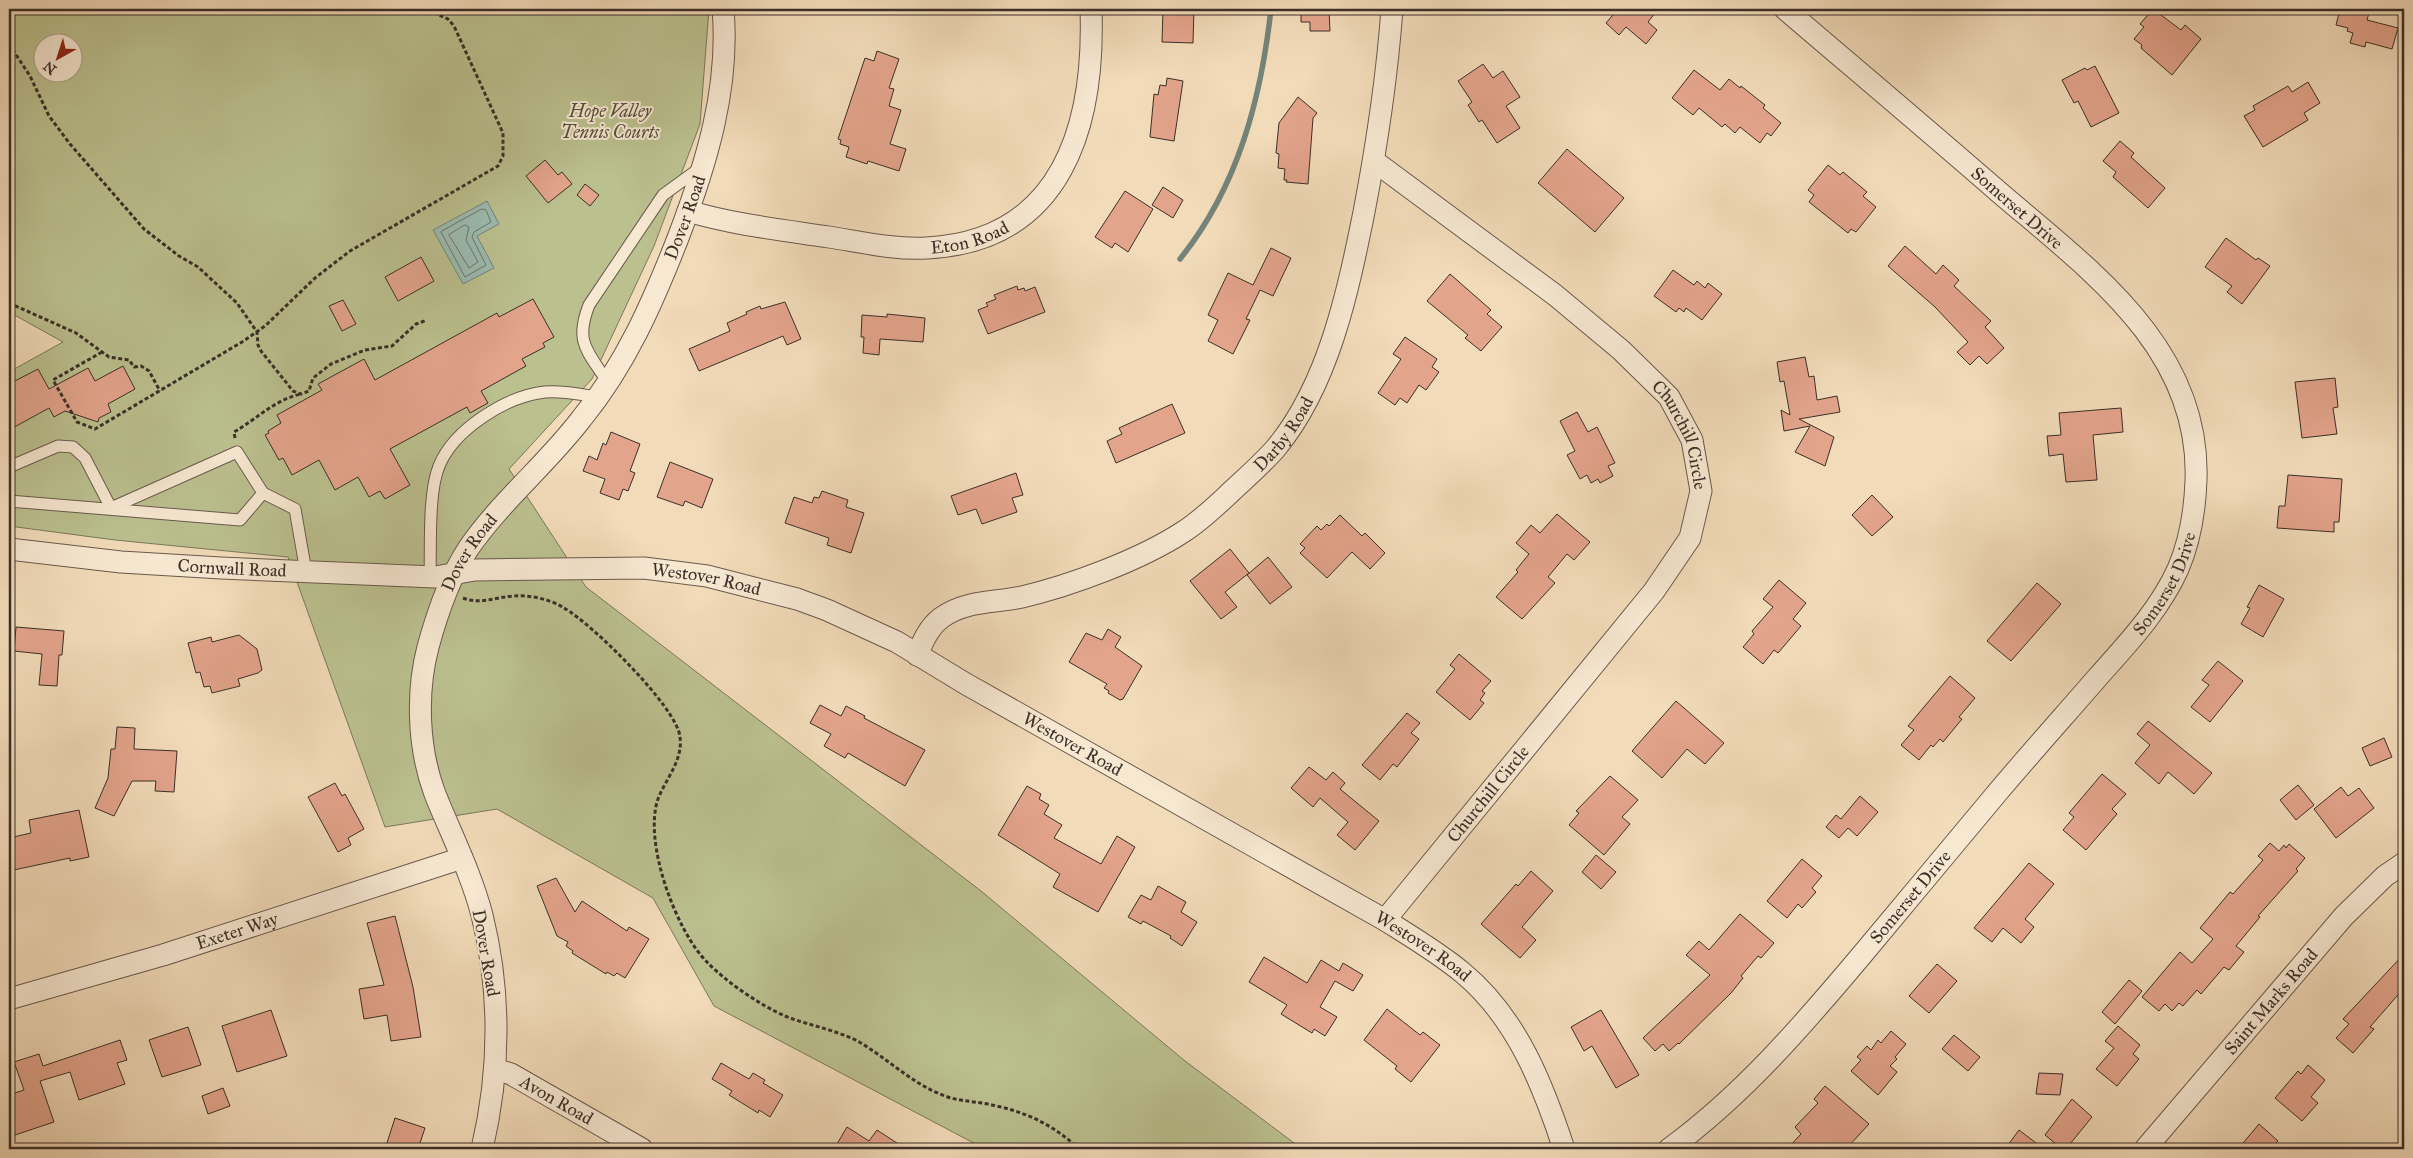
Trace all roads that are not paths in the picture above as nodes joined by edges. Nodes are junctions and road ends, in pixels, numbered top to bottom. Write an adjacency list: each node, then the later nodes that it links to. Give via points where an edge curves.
1 (723, 9): 6 (street, Dover Road, via 725,60 719,105)
2 (1091, 9): 7 (street, Eton Road, via 1088,79 1068,159 1043,197 991,235 944,246 899,246 774,230)
3 (1392, 9): 5 (street, Darby Road)
4 (1785, 9): 26 (street, Somerset Drive, via 2080,262 2145,328 2169,367 2188,414 2197,457 2195,501 2187,544 2177,570 2146,623 2012,776 1802,1026 1703,1122)
5 (1374, 161): 17 (street, Darby Road, via 1354,260 1335,332 1309,394 1277,447 1184,532 1136,557 1077,580 1022,597 976,603 958,609 941,618 930,629); 20 (street, Churchill Circle, via 1555,295 1621,350 1669,396 1692,440 1701,491 1690,538 1654,591)
6 (703, 166): 7 (street, Dover Road); 8 (lane, via 663,195 589,305 581,325 584,345)
7 (688, 211): 8 (street, Dover Road, via 644,320)
8 (604, 390): 15 (lane, via 546,392 515,400 479,419 461,434 439,465 434,488); 16 (street, Dover Road, via 563,443 484,527)
9 (9, 467): 12 (lane, via 58,446 73,446 85,458)
10 (263, 493): 12 (lane, via 240,520); 12 (lane, via 237,452); 14 (lane, via 295,509)
11 (9, 501): 12 (lane)
12 (111, 508)
13 (9, 549): 14 (street, Cornwall Road, via 121,562)
14 (306, 572): 15 (street, Cornwall Road)
15 (430, 576): 16 (street, Cornwall Road)
16 (451, 582): 17 (street, Westover Road, via 475,570 590,567 690,573 797,599 881,634); 18 (street, Dover Road, via 427,650 421,724 434,790)
17 (918, 655): 20 (street, Westover Road)
18 (462, 858): 21 (street, Exeter Way, via 163,956); 22 (street, Dover Road, via 481,912 488,945 495,992)
19 (2404, 864): 27 (street, Saint Marks Road, via 2385,876 2344,916)
20 (1385, 920): 25 (street, Westover Road, via 1465,974 1500,1014 1530,1060)
21 (9, 999)
22 (495, 1069): 23 (street, Dover Road); 24 (street, Avon Road, via 511,1074)
23 (482, 1149)
24 (642, 1149)
25 (1564, 1149)
26 (1668, 1149)
27 (2145, 1149)

